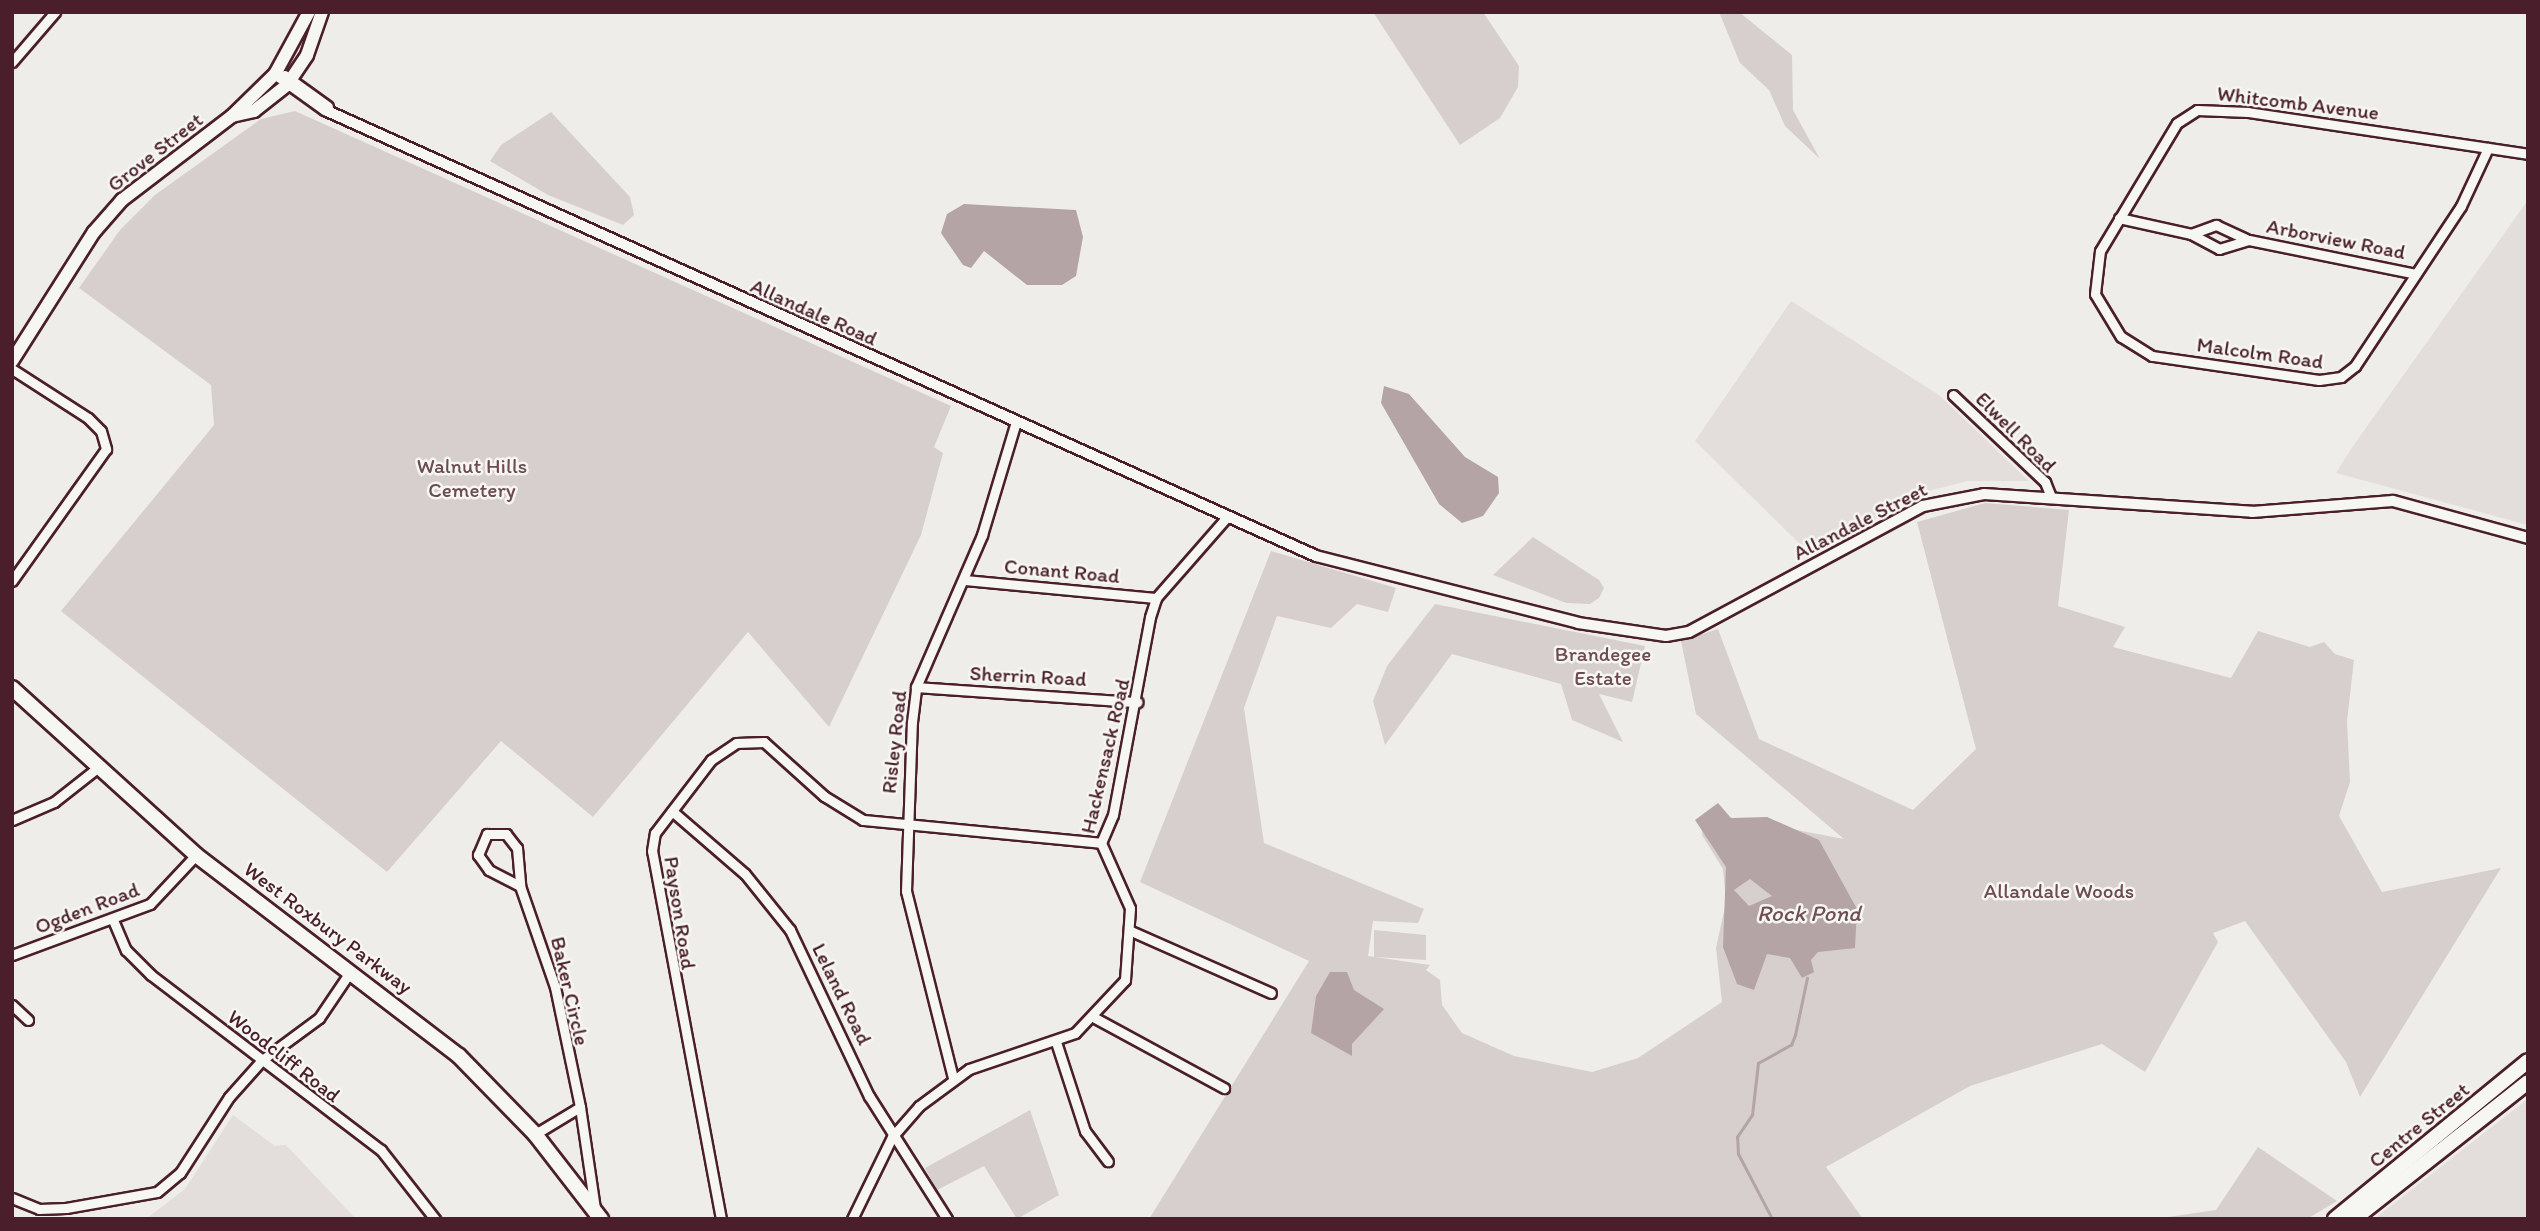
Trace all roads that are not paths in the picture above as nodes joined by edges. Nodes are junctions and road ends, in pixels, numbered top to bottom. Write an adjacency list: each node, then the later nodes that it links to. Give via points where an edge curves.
1 (55, 12): 4 (street)
2 (309, 12): 5 (main road, Grove Street)
3 (322, 12): 6 (main road, Grove Street)
4 (12, 62)
5 (275, 74): 6 (street, Allandale Road); 7 (main road, Grove Street)
6 (289, 81): 7 (main road, Grove Street, via 254,111); 17 (street, Allandale Road, via 342,116)
7 (232, 116): 14 (main road, Grove Street, via 121,200 94,232)
8 (2488, 148): 9 (street, Whitcomb Avenue); 10 (street, Whitcomb Avenue, via 2197,110 2177,123); 13 (street, Malcolm Road, via 2482,171)
9 (2528, 153)
10 (2119, 218): 11 (street, Arborview Road); 13 (street, Malcolm Road, via 2098,258 2095,294 2121,337 2152,356 2319,380 2341,377)
11 (2191, 234): 12 (street, Arborview Road, via 2216,225); 12 (street, Arborview Road, via 2219,249)
12 (2249, 240): 13 (street, Arborview Road)
13 (2416, 274)
14 (12, 361)
15 (12, 369): 23 (street, via 88,418 101,431 106,449)
16 (1953, 395): 18 (street, Elwell Road, via 2045,482)
17 (1016, 422): 19 (street, Allandale Road); 22 (street, Risley Road)
18 (2051, 497): 20 (street, Allandale Street, via 1984,494 1923,506 1727,614 1666,636 1590,625 1351,568); 21 (street, Allandale Street, via 2252,512 2393,501)
19 (1227, 517): 20 (street, Allandale Road); 24 (street)
20 (1273, 537)
21 (2528, 538)
22 (964, 580): 24 (street, Conant Road); 25 (street, Risley Road)
23 (12, 581)
24 (1156, 598): 27 (street, Hackensack Road)
25 (916, 687): 27 (street, Sherrin Road); 31 (street, Risley Road)
26 (12, 688): 28 (main road, West Roxbury Parkway)
27 (1137, 702): 32 (street, Hackensack Road, via 1113,815)
28 (96, 769): 30 (street, via 54,802); 33 (main road, West Roxbury Parkway)
29 (672, 811): 31 (street, Payson Road, via 716,755 750,740 776,748 840,808 863,820); 51 (street, Leland Road, via 745,874 790,930); 56 (street, Payson Road, via 654,833 652,851)
30 (12, 820)
31 (904, 825): 32 (street, Payson Road); 46 (street, Risley Road, via 910,914)
32 (1101, 843): 36 (street, Hackensack Road, via 1126,892)
33 (196, 855): 35 (street, Ogden Road, via 166,893); 38 (main road, West Roxbury Parkway)
34 (520, 886): 34 (street, Baker Circle, via 513,841 487,834 478,855 489,870); 49 (street, Baker Circle, via 555,987)
35 (113, 920): 37 (street, Ogden Road); 44 (street, Woodcliff Road, via 126,950 151,975)
36 (1131, 931): 39 (street); 41 (street, Hackensack Road, via 1125,979)
37 (12, 955)
38 (350, 972): 44 (street, via 319,1018); 50 (main road, West Roxbury Parkway, via 459,1056)
39 (1271, 993)
40 (12, 1005): 42 (street)
41 (1095, 1018): 43 (street, Hackensack Road); 48 (street)
42 (28, 1020)
43 (1056, 1042): 46 (street, Hackensack Road); 52 (street, via 1085,1131)
44 (262, 1060): 53 (street, via 229,1097 180,1173 157,1192 66,1208 39,1209); 55 (street, Woodcliff Road, via 381,1150)
45 (2528, 1061): 59 (main road, Centre Street)
46 (953, 1078): 51 (street, Hackensack Road)
47 (2528, 1082): 60 (main road, Centre Street)
48 (1224, 1088)
49 (580, 1107): 50 (street); 54 (street, Baker Circle)
50 (535, 1134): 54 (main road, West Roxbury Parkway)
51 (892, 1137): 57 (street, Hackensack Road); 58 (street, Leland Road)
52 (1108, 1161)
53 (12, 1198)
54 (598, 1215)
55 (435, 1219)
56 (721, 1219)
57 (852, 1219)
58 (947, 1219)
59 (2335, 1219)
60 (2354, 1219)

